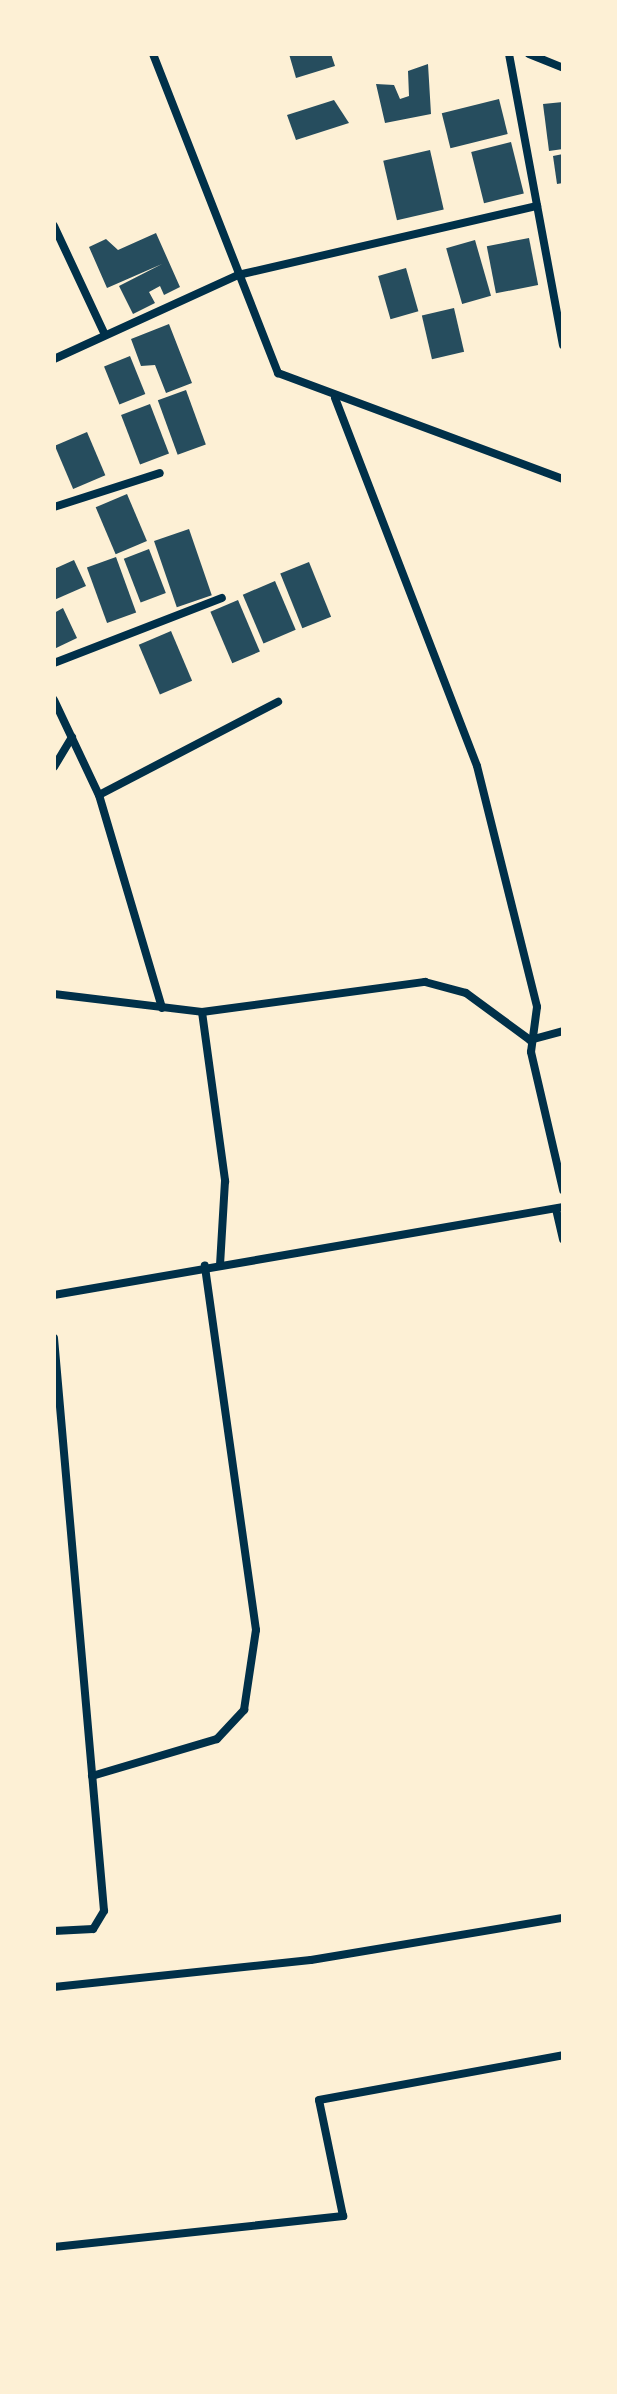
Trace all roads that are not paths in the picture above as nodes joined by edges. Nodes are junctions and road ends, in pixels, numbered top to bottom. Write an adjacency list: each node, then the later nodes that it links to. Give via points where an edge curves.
1 (153, 54): 7 (street)
2 (509, 54): 5 (street)
3 (529, 54): 4 (street)
4 (563, 68)
5 (537, 206): 7 (street); 9 (street)
6 (54, 226): 8 (street)
7 (238, 275): 8 (street); 11 (street, via 278,373)
8 (105, 335): 10 (street)
9 (563, 345)
10 (54, 359)
11 (335, 398): 13 (street); 26 (street, via 470,743 537,1007)
12 (160, 473): 14 (street)
13 (563, 479)
14 (54, 507)
15 (222, 598): 16 (street)
16 (54, 663)
17 (54, 700): 19 (street)
18 (278, 702): 21 (street)
19 (72, 737): 20 (street); 21 (street)
20 (54, 767)
21 (99, 795): 23 (street)
22 (54, 994): 23 (street)
23 (162, 1008): 24 (street)
24 (202, 1012): 26 (street, via 425,982 466,993); 30 (street, via 225,1181)
25 (563, 1031): 26 (street)
26 (530, 1040): 27 (street)
27 (563, 1190)
28 (560, 1208): 29 (street); 30 (street)
29 (563, 1239)
30 (220, 1264): 31 (street)
31 (205, 1266): 32 (street); 34 (street, via 256,1630 244,1710 217,1739)
32 (54, 1295)
33 (54, 1338): 34 (street)
34 (92, 1776): 36 (street, via 101,1923)
35 (563, 1918): 37 (street, via 296,1962)
36 (54, 1931)
37 (54, 1987)
38 (563, 2055): 39 (street, via 319,2100 343,2216)
39 (54, 2247)

